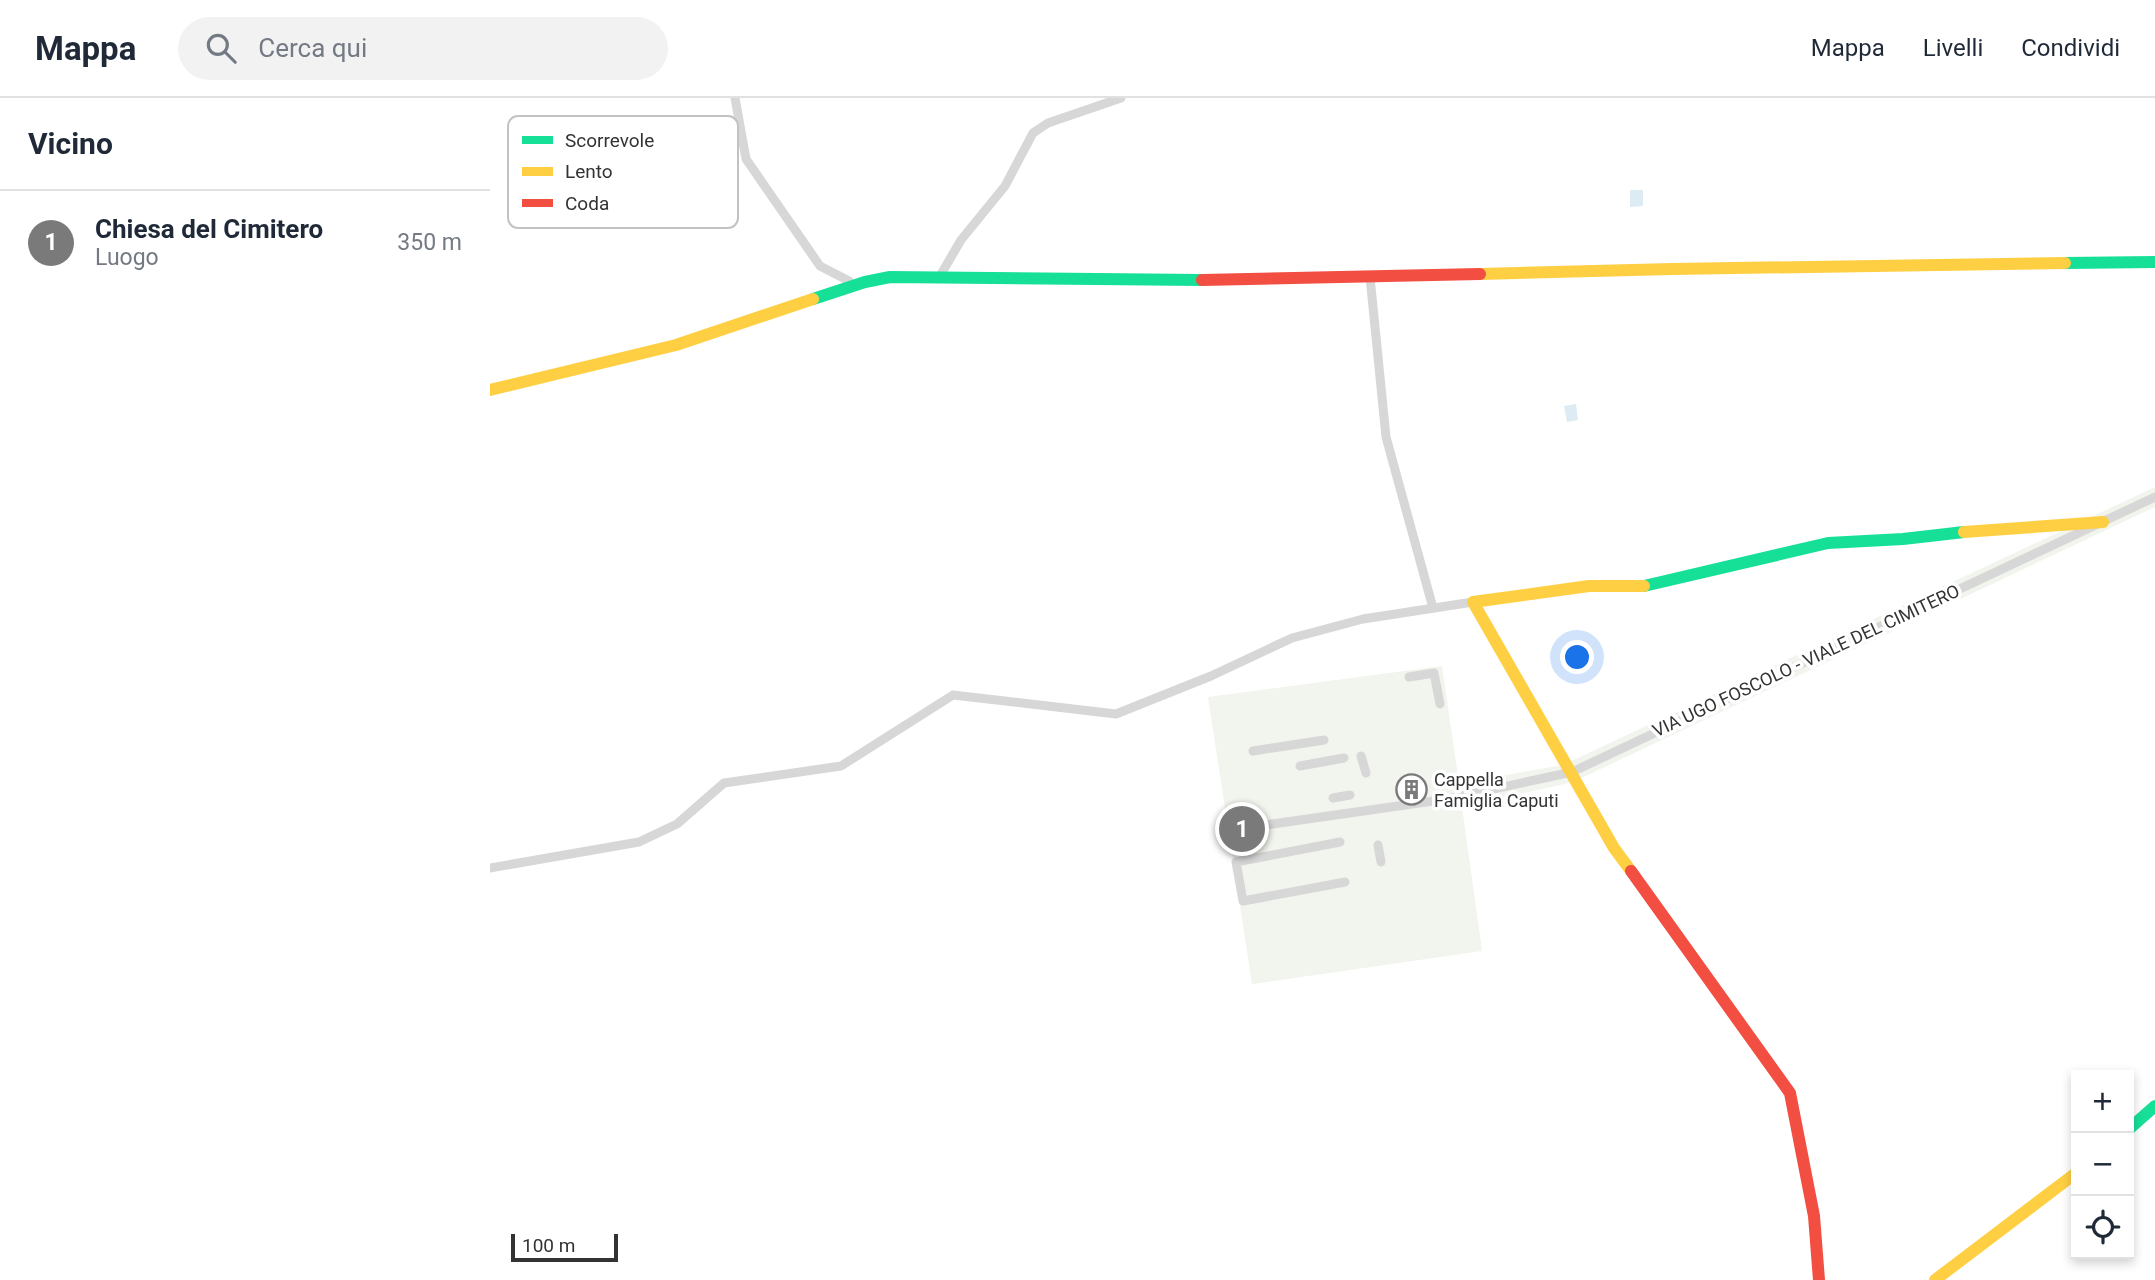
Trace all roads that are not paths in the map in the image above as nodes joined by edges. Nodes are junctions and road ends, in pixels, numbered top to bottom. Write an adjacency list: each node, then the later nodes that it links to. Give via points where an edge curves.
1 (735, 98): 6 (street, via 746,159 820,266)
2 (1121, 98): 4 (street, via 1033,132 1005,186 961,240)
3 (2155, 262): 5 (main road)
4 (940, 276): 5 (main road, via 1248,281); 6 (main road, via 890,277)
5 (1370, 277): 11 (street, via 1386,437)
6 (852, 287): 7 (main road, via 676,345)
7 (490, 390)
8 (2155, 497): 9 (street, VIA UGO FOSCOLO - VIALE DEL CIMITERO)
9 (2103, 522): 10 (main road, via 1828,543 1647,586 1589,586); 19 (street, VIA UGO FOSCOLO - VIALE DEL CIMITERO)
10 (1473, 602): 11 (street); 19 (main road)
11 (1433, 608): 29 (street, via 1363,619 1292,638 1116,714 953,695 841,766 724,783 677,824 639,842)
12 (1409, 677): 13 (street, via 1434,673)
13 (1440, 704)
14 (1324, 740): 15 (street)
15 (1253, 751)
16 (1362, 756): 20 (street)
17 (1344, 758): 18 (street)
18 (1300, 766)
19 (1572, 772): 23 (street, VIA UGO FOSCOLO - VIALE DEL CIMITERO); 34 (main road, via 1615,848 1790,1093 1814,1216)
20 (1366, 773)
21 (1350, 795): 22 (street)
22 (1333, 798)
23 (1445, 799)
24 (1433, 801): 25 (street)
25 (1259, 826)
26 (1340, 842): 30 (street, via 1236,862 1243,901)
27 (1378, 845): 28 (street)
28 (1381, 862)
29 (490, 868)
30 (1345, 882)
31 (2155, 1106): 32 (main road)
32 (2134, 1125)
33 (2071, 1177): 35 (main road)
34 (1819, 1280)
35 (1935, 1280)

